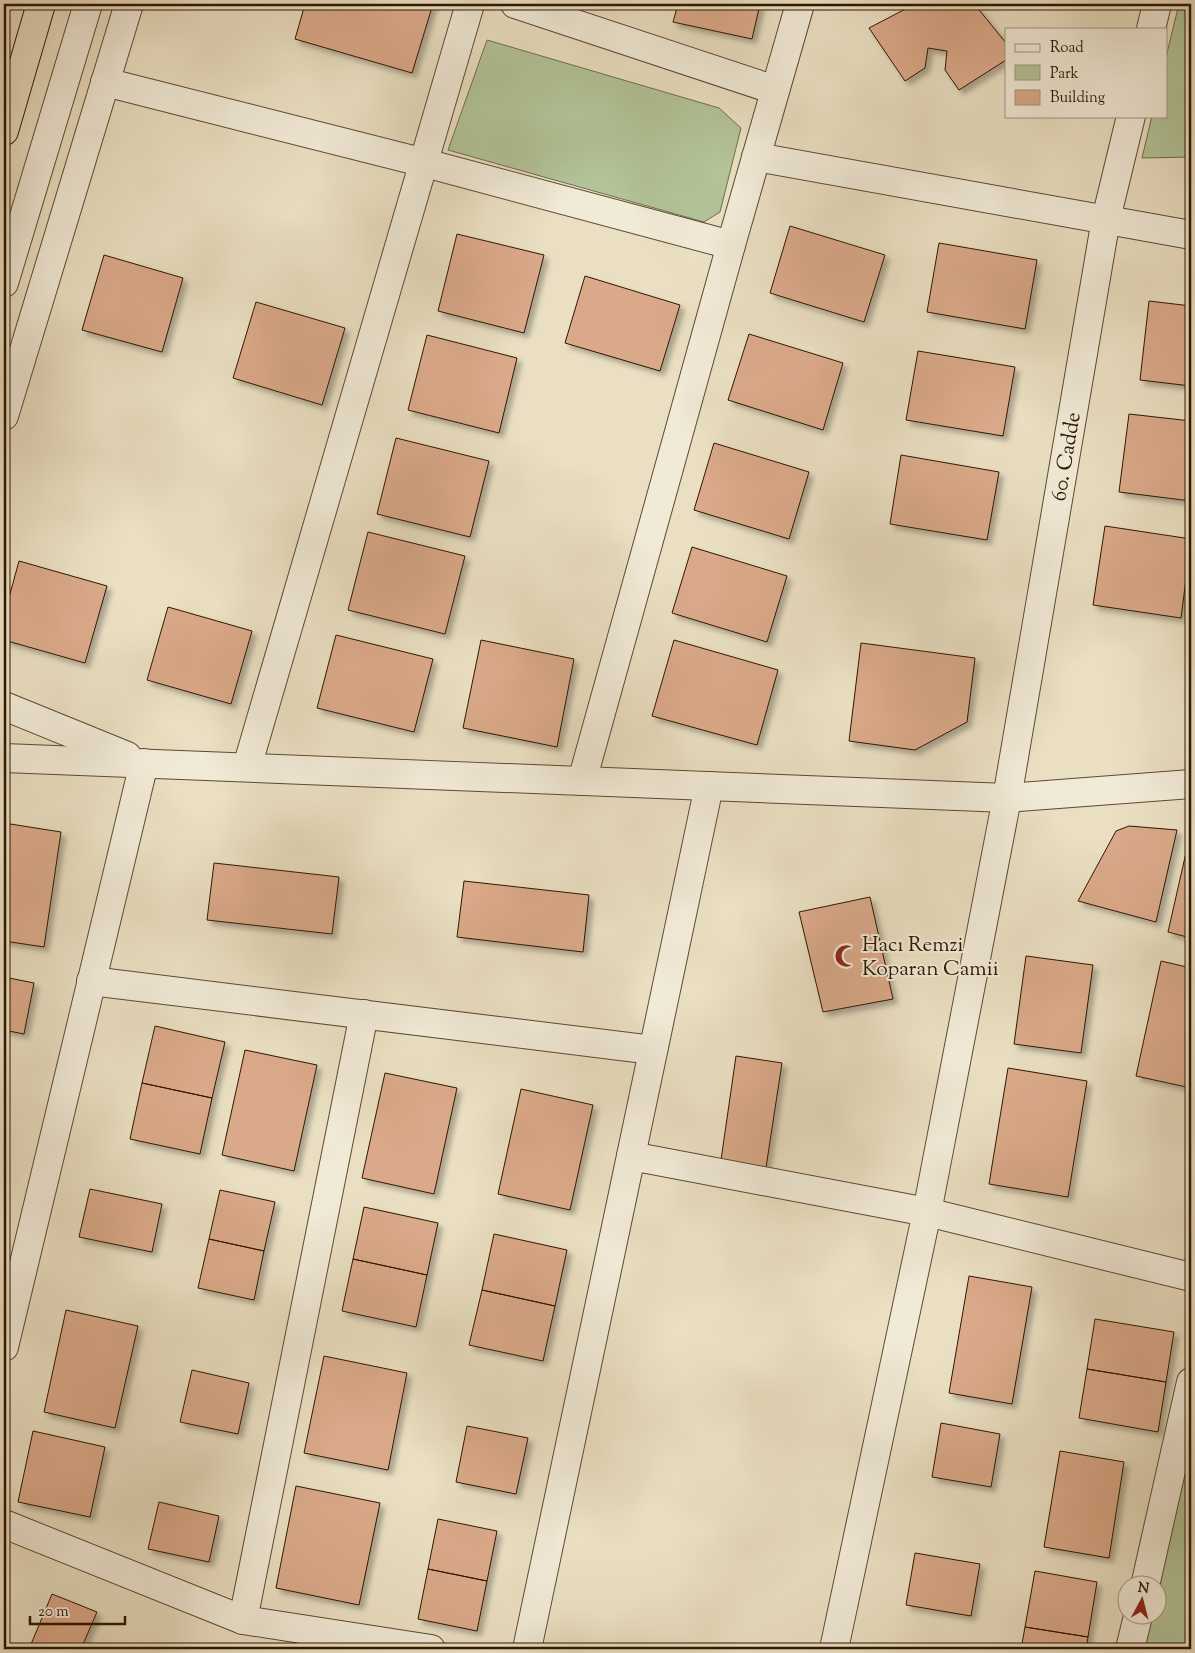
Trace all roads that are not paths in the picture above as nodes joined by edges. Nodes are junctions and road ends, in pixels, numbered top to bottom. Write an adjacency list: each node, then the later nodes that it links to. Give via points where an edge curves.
1 (41, 4): 12 (highway)
2 (88, 4): 18 (street)
3 (128, 4): 9 (street)
4 (470, 4): 14 (street)
5 (515, 4): 10 (street)
6 (800, 4): 10 (street)
7 (1157, 4): 8 (street)
8 (1151, 28)
9 (105, 82): 14 (street); 19 (street)
10 (775, 90): 13 (street)
11 (1130, 118): 15 (street, 60. Cadde)
12 (4, 130)
13 (756, 157): 15 (street); 17 (street)
14 (424, 163): 17 (street); 23 (street)
15 (1106, 219): 16 (street); 27 (street, 60. Cadde)
16 (1191, 235)
17 (731, 245): 24 (street)
18 (4, 284)
19 (4, 416)
20 (4, 706): 22 (street)
21 (4, 758): 22 (street)
22 (144, 763): 23 (street); 28 (street)
23 (247, 767): 24 (street)
24 (582, 781): 26 (street)
25 (1191, 784): 27 (street)
26 (709, 786): 27 (street); 30 (street)
27 (1007, 798): 32 (street, 60. Cadde)
28 (91, 981): 29 (street); 34 (street)
29 (364, 1014): 30 (street); 38 (street)
30 (653, 1050): 31 (street)
31 (631, 1156): 32 (street); 41 (street)
32 (926, 1212): 33 (street); 42 (street, 60. Cadde)
33 (1191, 1277)
34 (4, 1347)
35 (1191, 1382): 37 (street)
36 (4, 1524): 38 (street)
37 (1147, 1576)
38 (243, 1620): 40 (street)
39 (1136, 1626): 43 (street)
40 (431, 1649)
41 (527, 1649)
42 (834, 1649)
43 (1130, 1649)

